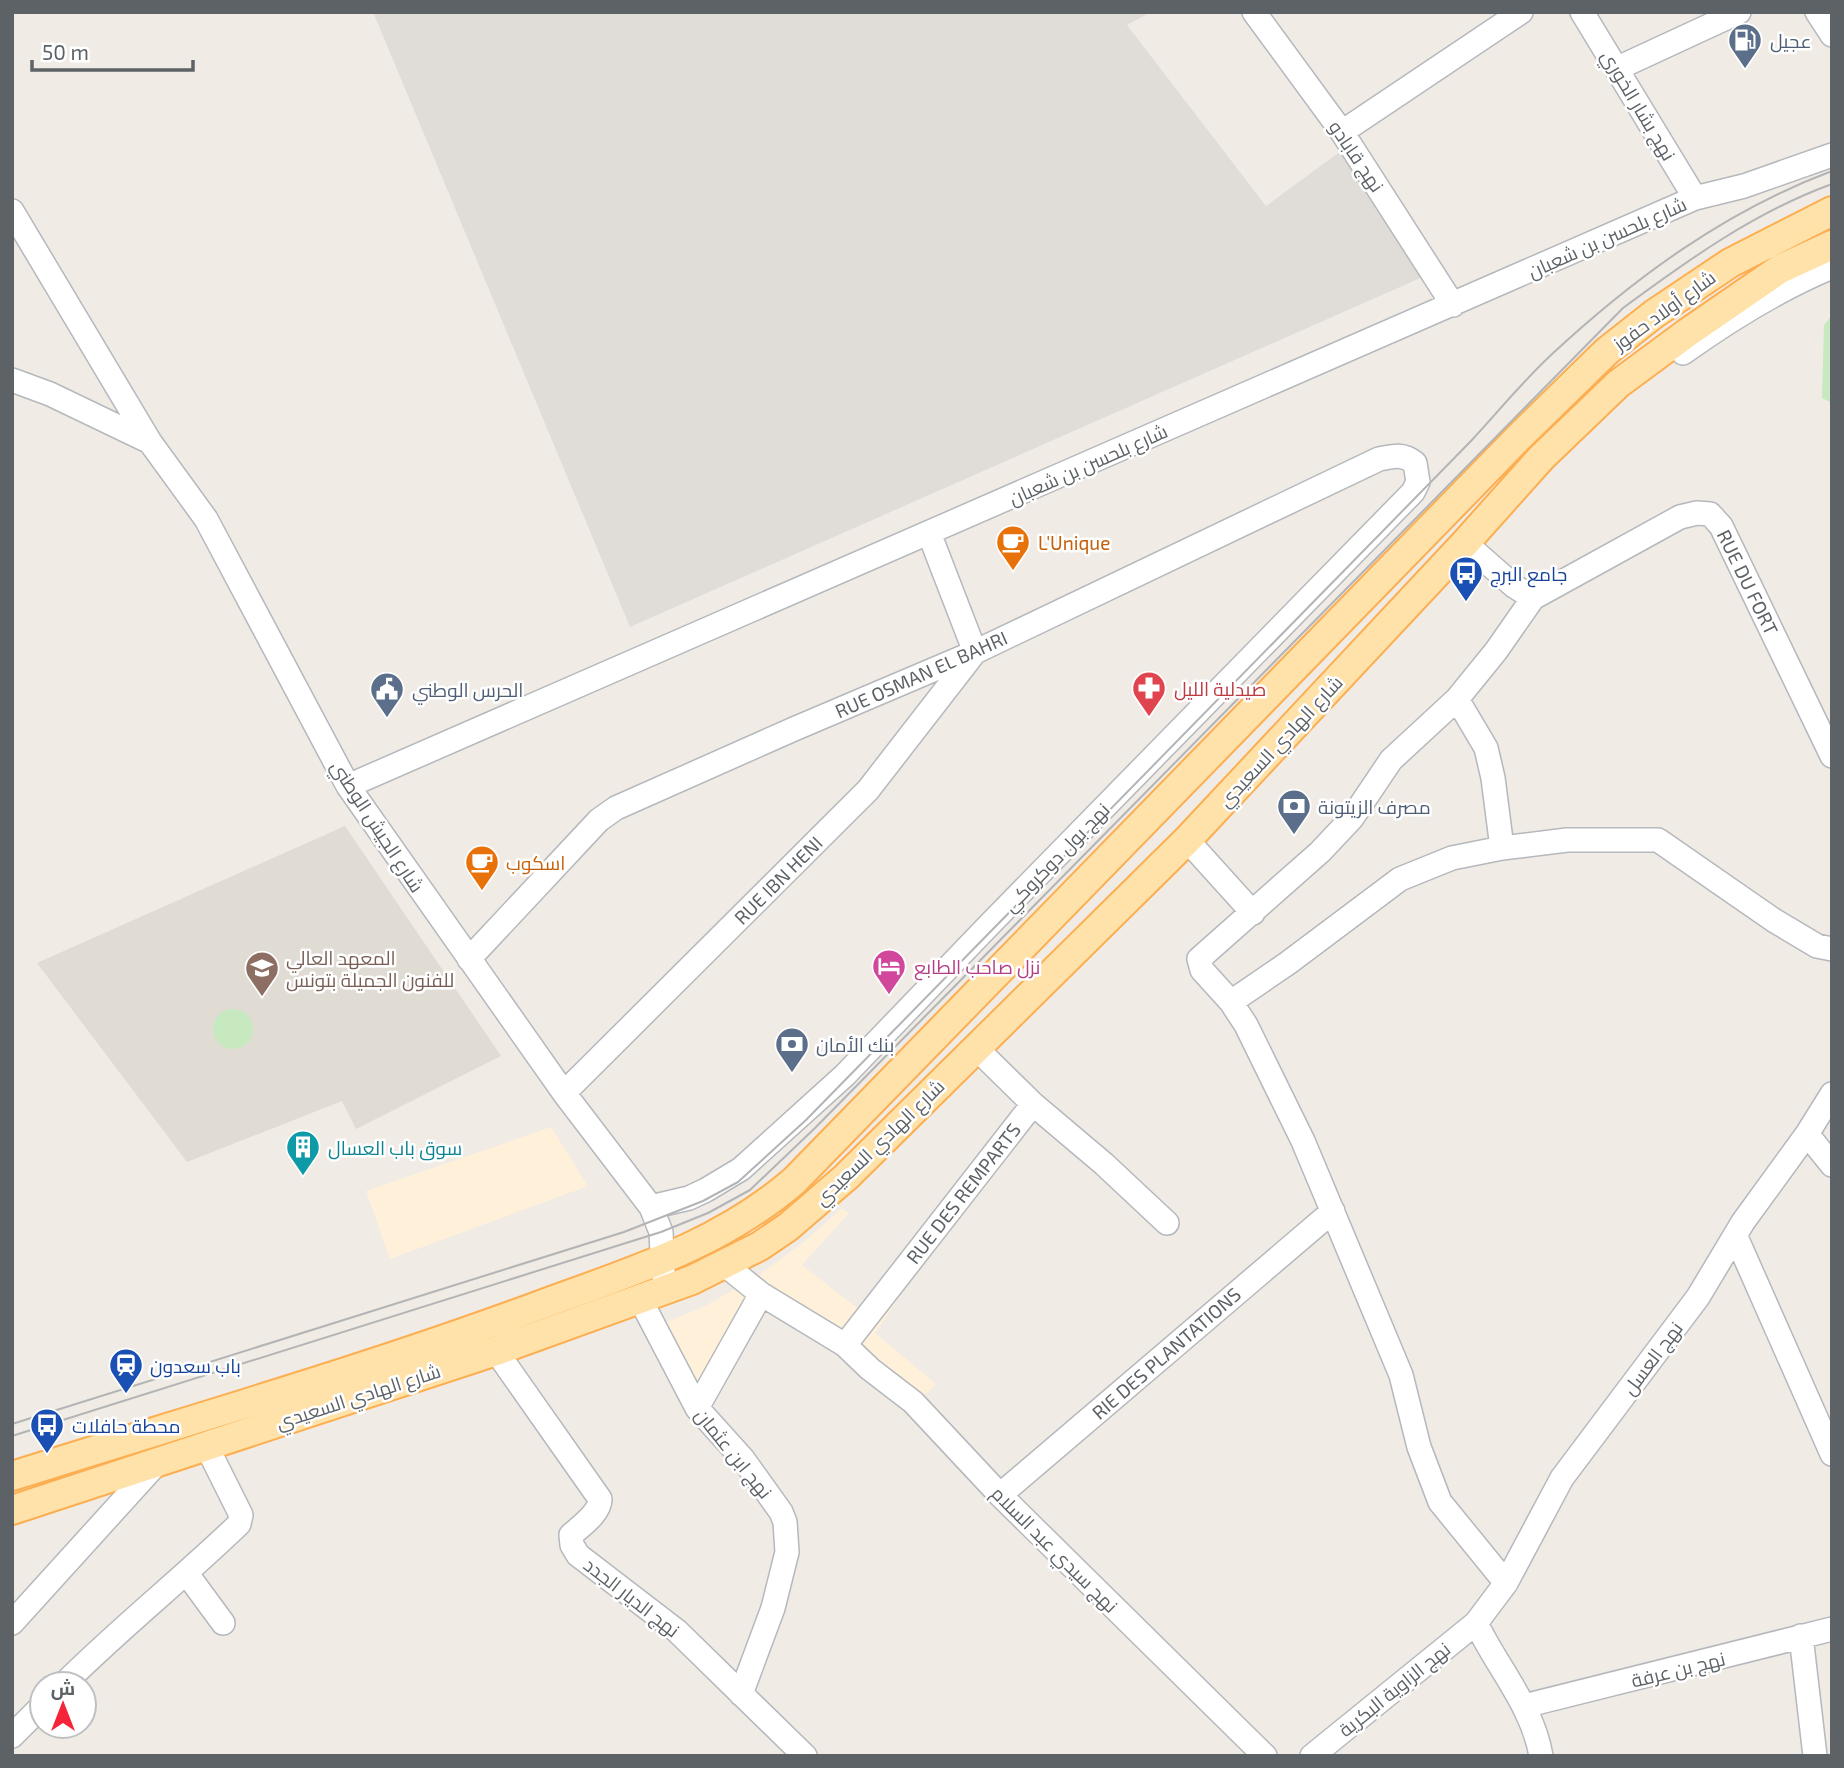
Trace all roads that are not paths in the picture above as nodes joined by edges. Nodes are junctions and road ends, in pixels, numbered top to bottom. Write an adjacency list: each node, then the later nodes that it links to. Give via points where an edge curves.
1 (1254, 12): 8 (street, نهج قابادو)
2 (1521, 12): 8 (street)
3 (1582, 12): 7 (street, نهج بشار الخوري)
4 (1739, 12): 7 (street)
5 (1817, 12): 6 (street)
6 (1832, 35)
7 (1618, 68): 10 (street, نهج بشار الخوري)
8 (1342, 132): 15 (street, نهج قابادو)
9 (1832, 155): 10 (street, شارع بلحسن بن شعبان)
10 (1695, 198): 15 (street, شارع بلحسن بن شعبان)
11 (12, 211): 18 (street)
12 (1832, 211): 17 (main road, شارع أولاد حفوز, via 1730,263 1654,314 1608,351)
13 (1832, 245): 19 (main road, شارع أولاد حفوز, via 1780,269 1687,333 1618,384)
14 (1832, 267): 21 (street, via 1760,303 1703,339 1627,393)
15 (1453, 305): 22 (street, شارع بلحسن بن شعبان)
16 (12, 380): 18 (street, شارع الجيش الوطني)
17 (1518, 438): 45 (main road, شارع الهادي السعيدي, via 794,1181 742,1221)
18 (150, 442): 28 (street, شارع الجيش الوطني, via 206,519)
19 (1541, 458): 21 (main road, شارع الهادي السعيدي)
20 (1415, 463): 25 (street, RUE OSMAN EL BAHRI, via 1407,456 1379,459); 41 (street, نهج بول دوكروكي, via 1418,482 1413,492 845,1075 741,1169 689,1198)
21 (1516, 486): 23 (main road, شارع الهادي السعيدي)
22 (929, 533): 25 (street); 28 (street, شارع بلحسن بن شعبان)
23 (1465, 542): 24 (street); 29 (main road, شارع الهادي السعيدي)
24 (1533, 598): 26 (street); 27 (street, RUE DU FORT, via 1680,517 1710,514 1721,526)
25 (975, 652): 33 (street, RUE OSMAN EL BAHRI, via 606,814); 36 (street, RUE IBN HENI, via 868,790)
26 (1457, 699): 30 (street, via 1486,748); 31 (street, via 1391,760 1352,818 1320,852)
27 (1832, 756)
28 (348, 786): 33 (street, شارع الجيش الوطني)
29 (1187, 840): 31 (street); 35 (main road, شارع الهادي السعيدي)
30 (1502, 848): 32 (street, via 1567,840 1658,840 1775,921 1817,946); 34 (street, via 1452,858 1401,879)
31 (1253, 913): 34 (street, via 1199,959 1202,970)
32 (1832, 948)
33 (469, 959): 36 (street, شارع الجيش الوطني)
34 (1231, 1002): 42 (street, via 1265,1060)
35 (976, 1048): 38 (street, RUE DES REMPARTS); 46 (main road, شارع الهادي السعيدي, via 817,1202 788,1227)
36 (564, 1093): 41 (street, شارع الجيش الوطني)
37 (1832, 1094): 39 (street, نهج العسل)
38 (1033, 1104): 43 (street); 49 (street, RUE DES REMPARTS)
39 (1807, 1134): 40 (street); 44 (street, نهج العسل)
40 (1832, 1165)
41 (651, 1207): 45 (street, شارع الجيش الوطني, via 661,1232)
42 (1333, 1211): 56 (street, RIE DES PLANTATIONS); 59 (street, via 1401,1375 1419,1447 1440,1502)
43 (1167, 1223)
44 (1736, 1237): 53 (street); 59 (street, نهج العسل, via 1698,1297 1562,1478)
45 (664, 1260): 48 (street, شارع الجيش الوطني); 55 (main road, شارع الهادي السعيدي, via 478,1328)
46 (725, 1265): 47 (street, نهج سيدي عبد السلام); 48 (main road, شارع الهادي السعيدي)
47 (761, 1294): 49 (street, نهج سيدي عبد السلام); 51 (street)
48 (650, 1295): 50 (main road, شارع الهادي السعيدي); 51 (street, نهج ابن عثمان)
49 (845, 1345): 56 (street, نهج سيدي عبد السلام, via 913,1402)
50 (496, 1351): 52 (main road, شارع الهادي السعيدي); 66 (street, نهج الديار الجدد, via 600,1499 596,1511 571,1535 578,1555 677,1631)
51 (697, 1408): 66 (street, نهج ابن عثمان, via 751,1469 781,1512 788,1536 773,1608)
52 (206, 1446): 54 (main road, شارع الهادي السعيدي); 58 (street, via 242,1515 239,1524)
53 (1832, 1454)
54 (158, 1462): 57 (main road, شارع الهادي السعيدي); 60 (street)
55 (12, 1476)
56 (1000, 1495): 71 (street, نهج سيدي عبد السلام)
57 (12, 1510)
58 (187, 1574): 61 (street); 65 (street)
59 (1506, 1583): 62 (street, نهج العسل)
60 (12, 1623)
61 (223, 1623)
62 (1476, 1623): 67 (street); 72 (street, نهج الزاوية البكرية)
63 (1832, 1629): 64 (street, نهج بن عرفة)
64 (1801, 1636): 67 (street, نهج بن عرفة); 74 (street)
65 (78, 1670)
66 (741, 1694): 70 (street, نهج الديار الجدد)
67 (1524, 1706): 73 (street)
68 (28, 1720): 69 (street)
69 (12, 1736)
70 (805, 1756)
71 (1265, 1756)
72 (1312, 1756)
73 (1541, 1756)
74 (1815, 1756)

